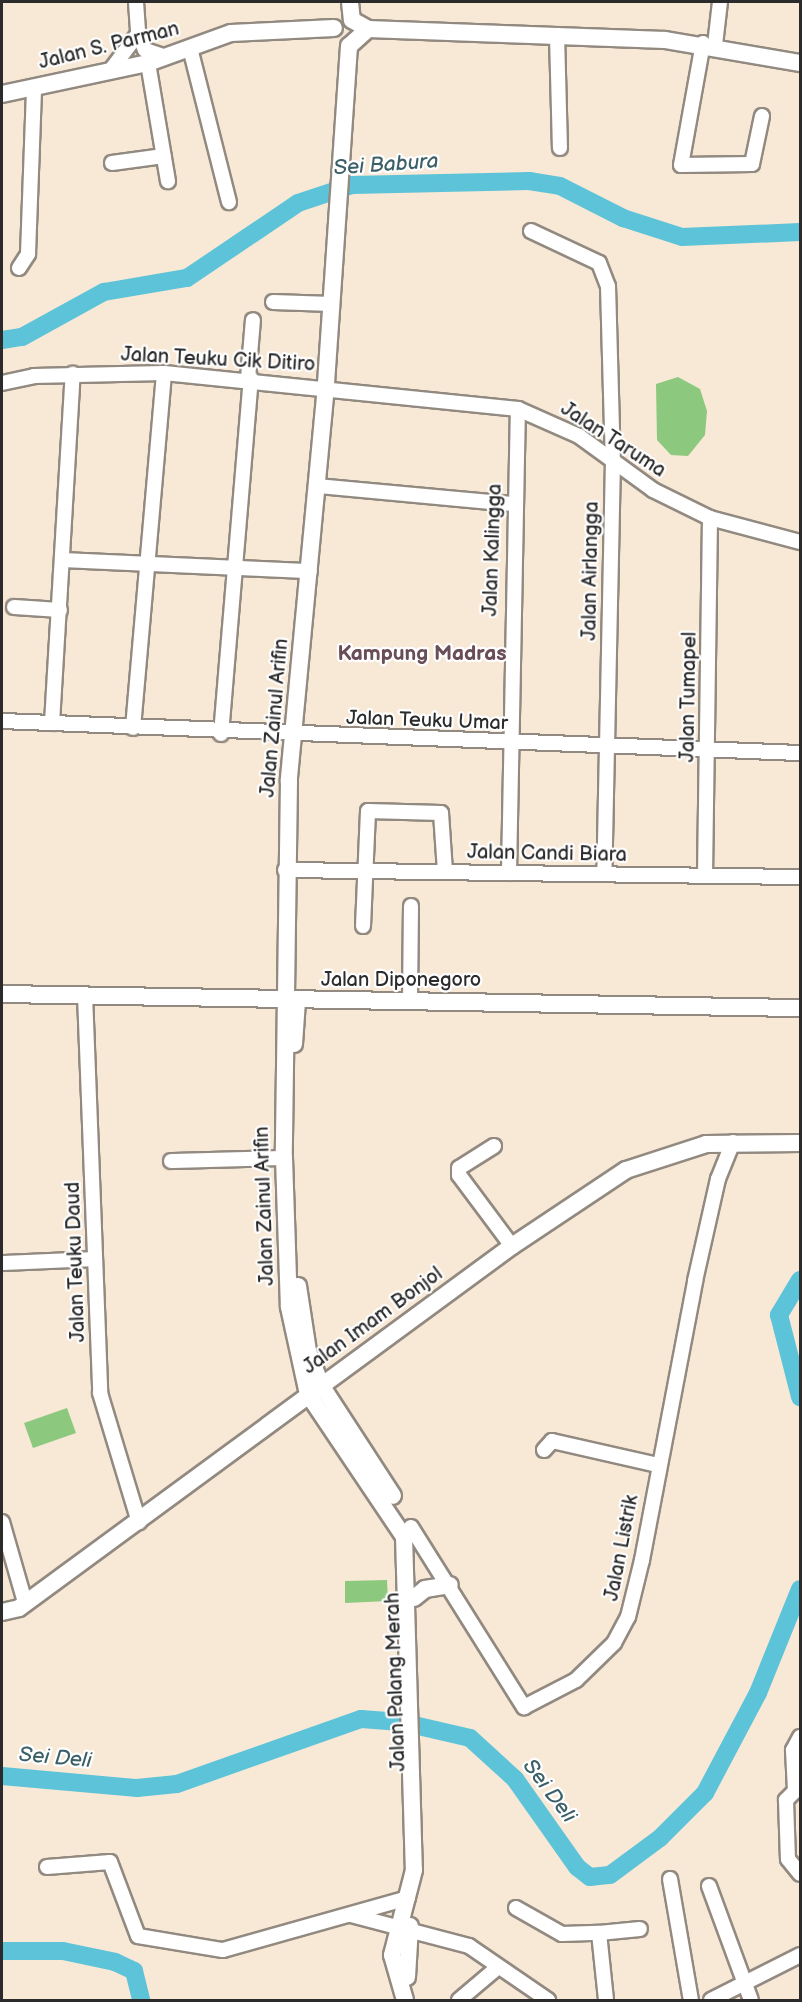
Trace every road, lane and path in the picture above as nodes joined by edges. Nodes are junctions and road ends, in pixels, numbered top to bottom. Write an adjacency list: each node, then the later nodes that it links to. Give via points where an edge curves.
1 (136, 2): 6 (street)
2 (720, 2): 8 (street)
3 (350, 7): 4 (main road); 5 (main road)
4 (334, 28): 9 (main road); 10 (main road, Jalan S. Parman, via 254,30)
5 (368, 29): 7 (main road); 9 (main road)
6 (138, 34): 11 (street, via 151,54); 14 (street)
7 (557, 35): 8 (main road); 18 (street)
8 (709, 44): 13 (main road); 17 (street, via 681,165 752,165)
9 (349, 46): 26 (main road, Jalan Zainul Arifin)
10 (190, 48): 11 (main road, Jalan S. Parman); 22 (street)
11 (169, 57): 12 (main road, Jalan S. Parman)
12 (148, 63): 14 (main road, Jalan S. Parman); 19 (street)
13 (801, 63)
14 (110, 71): 15 (main road, Jalan S. Parman)
15 (34, 88): 16 (main road, Jalan S. Parman); 24 (street, via 28,254)
16 (2, 94)
17 (762, 116)
18 (560, 148)
19 (164, 156): 20 (street); 21 (street)
20 (112, 163)
21 (168, 181)
22 (229, 202)
23 (531, 231): 34 (street, Jalan Airlangga, via 578,250 603,270)
24 (19, 268)
25 (273, 302): 26 (street)
26 (332, 303): 32 (main road, Jalan Zainul Arifin)
27 (253, 320): 30 (street)
28 (164, 373): 29 (street, Jalan Teuku Cik Ditiro); 30 (street, Jalan Teuku Cik Ditiro); 40 (street)
29 (73, 374): 31 (street, Jalan Teuku Cik Ditiro); 39 (street)
30 (250, 378): 32 (street, Jalan Teuku Cik Ditiro); 41 (street)
31 (2, 384)
32 (326, 386): 33 (street, Jalan Taruma); 35 (main road, Jalan Zainul Arifin)
33 (518, 409): 34 (street, Jalan Taruma, via 579,436); 36 (street, Jalan Kalingga)
34 (613, 460): 37 (street, Jalan Taruma, via 653,490); 51 (street, Jalan Airlangga)
35 (318, 486): 36 (street); 42 (main road, Jalan Zainul Arifin)
36 (513, 504): 50 (street, Jalan Kalingga)
37 (710, 518): 38 (street, Jalan Taruma); 52 (street, Jalan Tumapel)
38 (801, 542)
39 (64, 560): 40 (street); 44 (street)
40 (149, 564): 41 (street); 47 (street)
41 (238, 570): 42 (street); 48 (street)
42 (310, 571): 49 (main road, Jalan Zainul Arifin)
43 (14, 607): 44 (street)
44 (60, 610): 46 (street)
45 (2, 721): 46 (street, Jalan Teuku Umar)
46 (52, 723): 47 (street, Jalan Teuku Umar)
47 (133, 728): 48 (street, Jalan Teuku Umar)
48 (220, 734): 49 (street, Jalan Teuku Umar)
49 (294, 735): 50 (street, Jalan Teuku Umar); 54 (main road, Jalan Zainul Arifin, via 286,833)
50 (510, 744): 51 (street, Jalan Teuku Umar); 57 (street, Jalan Kalingga)
51 (606, 745): 52 (street, Jalan Teuku Umar); 58 (street, Jalan Airlangga)
52 (708, 747): 53 (street, Jalan Teuku Umar); 59 (street, Jalan Tumapel)
53 (801, 753)
54 (289, 870): 55 (street, Jalan Candi Biara); 65 (main road, Jalan Zainul Arifin)
55 (364, 872): 56 (street, Jalan Candi Biara); 56 (street, via 370,809 441,813); 62 (street)
56 (445, 872): 57 (street, Jalan Candi Biara)
57 (509, 873): 58 (street, Jalan Candi Biara)
58 (604, 873): 59 (street, Jalan Candi Biara)
59 (705, 876): 60 (street, Jalan Candi Biara)
60 (801, 877)
61 (411, 906): 66 (street)
62 (363, 926)
63 (2, 993): 64 (main road, Jalan Diponegoro)
64 (85, 995): 65 (main road, Jalan Diponegoro); 75 (street, Jalan Teuku Daud)
65 (290, 1000): 66 (main road, Jalan Diponegoro); 71 (main road, Jalan Zainul Arifin); 73 (main road, Jalan Zainul Arifin)
66 (410, 1001): 67 (main road, Jalan Diponegoro)
67 (801, 1008)
68 (733, 1142): 69 (main road, Jalan Imam Bonjol); 74 (main road, Jalan Imam Bonjol, via 669,1152 626,1170); 81 (street, Jalan Listrik, via 718,1179)
69 (801, 1143)
70 (494, 1146): 74 (street, via 458,1172)
71 (284, 1158): 72 (street); 73 (main road, Jalan Zainul Arifin)
72 (171, 1161)
73 (290, 1181): 77 (main road, Jalan Zainul Arifin, via 300,1306)
74 (512, 1246): 77 (main road, Jalan Imam Bonjol)
75 (94, 1259): 76 (street); 83 (street, Jalan Teuku Daud, via 100,1393)
76 (2, 1263)
77 (315, 1389): 78 (main road, Jalan Imam Bonjol); 79 (main road, Jalan Palang Merah); 84 (main road, Jalan Palang Merah)
78 (277, 1421): 79 (main road, via 295,1415); 83 (main road, Jalan Imam Bonjol)
79 (326, 1423): 89 (main road, Jalan Palang Merah, via 404,1537)
80 (544, 1450): 81 (street, via 552,1441)
81 (658, 1465): 85 (street, Jalan Listrik, via 628,1617 614,1643 576,1680 524,1707)
82 (2, 1522): 87 (street)
83 (139, 1522): 87 (main road, Jalan Imam Bonjol)
84 (411, 1527): 85 (street, Jalan Listrik); 86 (main road, Jalan Palang Merah)
85 (450, 1585): 86 (main road, via 425,1589)
86 (414, 1598): 89 (main road, Jalan Palang Merah)
87 (25, 1602): 88 (main road, Jalan Imam Bonjol)
88 (2, 1612)
89 (413, 1684): 91 (main road, Jalan Palang Merah)
90 (801, 1737): 93 (street, via 793,1750 795,1791 786,1800 788,1859)
91 (415, 1767): 96 (main road, Jalan Palang Merah, via 414,1870); 100 (main road, Jalan Palang Merah, via 423,1879)
92 (47, 1867): 98 (street, via 110,1862 135,1934 190,1947 236,1950)
93 (801, 1874)
94 (670, 1879): 110 (street)
95 (709, 1886): 104 (street)
96 (408, 1898): 98 (street); 100 (main road, Jalan Palang Merah)
97 (516, 1908): 101 (street, via 562,1934)
98 (351, 1915): 100 (street)
99 (640, 1929): 101 (street)
100 (402, 1932): 103 (street, via 453,1940); 105 (main road, Jalan Palang Merah, via 393,1966); 106 (main road, Jalan Palang Merah, via 405,1968)
101 (599, 1933): 109 (street)
102 (801, 1955): 104 (street)
103 (498, 1967): 107 (street); 108 (street)
104 (744, 1985): 111 (street); 112 (street)
105 (405, 2001)
106 (416, 2001)
107 (459, 2001)
108 (548, 2001)
109 (606, 2001)
110 (691, 2001)
111 (711, 2001)
112 (751, 2001)

